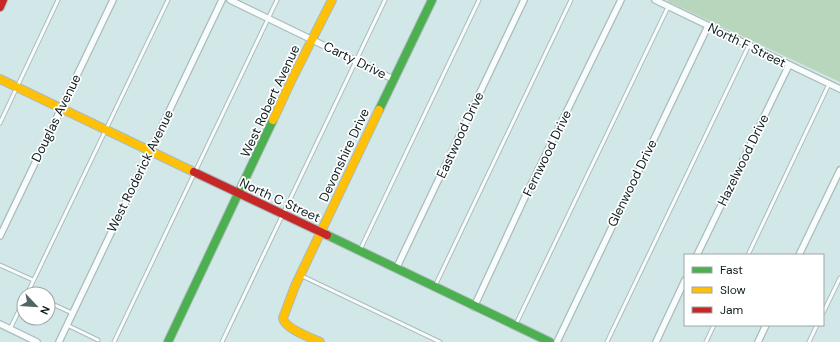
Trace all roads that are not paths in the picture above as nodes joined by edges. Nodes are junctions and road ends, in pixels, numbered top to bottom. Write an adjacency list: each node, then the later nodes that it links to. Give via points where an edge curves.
1 (3, 0): 16 (street)
2 (58, 0): 27 (lane)
3 (113, 0): 29 (street, Douglas Avenue)
4 (168, 0): 31 (lane)
5 (222, 0): 32 (street, West Roderick Avenue)
6 (230, 0): 18 (street, Carty Drive)
7 (277, 0): 18 (lane)
8 (332, 0): 20 (street, West Robert Avenue)
9 (385, 0): 22 (lane)
10 (432, 0): 25 (street, Devonshire Drive)
11 (479, 0): 39 (lane)
12 (524, 0): 44 (street, Eastwood Drive)
13 (571, 0): 50 (lane)
14 (621, 0): 52 (street, Fernwood Drive)
15 (654, 0): 17 (street, North F Street)
16 (0, 7)
17 (668, 7): 19 (street, North F Street); 58 (lane)
18 (268, 19): 20 (street, Carty Drive); 34 (lane)
19 (708, 26): 21 (street, North F Street); 72 (street, Glenwood Drive)
20 (313, 39): 22 (street, Carty Drive); 35 (street, West Robert Avenue)
21 (749, 45): 23 (street, North F Street); 73 (lane)
22 (356, 60): 25 (street, Carty Drive); 36 (lane)
23 (789, 65): 26 (street, North F Street); 40 (street, Hazelwood Drive)
24 (0, 79): 27 (street, North C Street)
25 (394, 79): 37 (street, Devonshire Drive)
26 (829, 84): 28 (street, North F Street); 41 (lane)
27 (17, 88): 29 (street, North C Street); 30 (lane)
28 (840, 89)
29 (61, 109): 31 (street, North C Street); 38 (street, Douglas Avenue)
30 (0, 123)
31 (105, 130): 32 (street, North C Street); 47 (lane)
32 (150, 152): 34 (street, North C Street); 54 (street, West Roderick Avenue)
33 (840, 170): 42 (street)
34 (195, 172): 35 (street, North C Street); 66 (lane)
35 (239, 194): 36 (street, North C Street); 67 (street, West Robert Avenue)
36 (283, 215): 37 (street, North C Street); 68 (lane)
37 (321, 233): 39 (street, North C Street); 45 (street, Devonshire Drive)
38 (0, 236)
39 (359, 252): 44 (street, North C Street)
40 (697, 254)
41 (748, 254)
42 (799, 254)
43 (0, 265): 47 (lane)
44 (396, 269): 50 (street, North C Street)
45 (300, 275): 69 (street, Devonshire Drive, via 283,321 287,326); 70 (lane)
46 (840, 278): 53 (lane)
47 (33, 280): 49 (lane)
48 (684, 282): 74 (street)
49 (30, 286)
50 (434, 287): 52 (street, North C Street)
51 (56, 306): 54 (lane)
52 (474, 307): 58 (street, North C Street)
53 (824, 311)
54 (72, 313): 57 (street, West Roderick Avenue)
55 (16, 317): 62 (lane)
56 (0, 324): 62 (street)
57 (67, 325): 63 (lane); 65 (street, West Roderick Avenue)
58 (515, 325): 71 (street, North C Street)
59 (714, 326): 75 (lane)
60 (766, 326): 76 (street)
61 (817, 326): 77 (lane)
62 (10, 329): 64 (street)
63 (98, 340)
64 (37, 342)
65 (59, 342)
66 (114, 342)
67 (168, 342)
68 (222, 342)
69 (320, 342)
70 (440, 342)
71 (550, 342)
72 (557, 342)
73 (607, 342)
74 (656, 342)
75 (706, 342)
76 (758, 342)
77 (809, 342)

